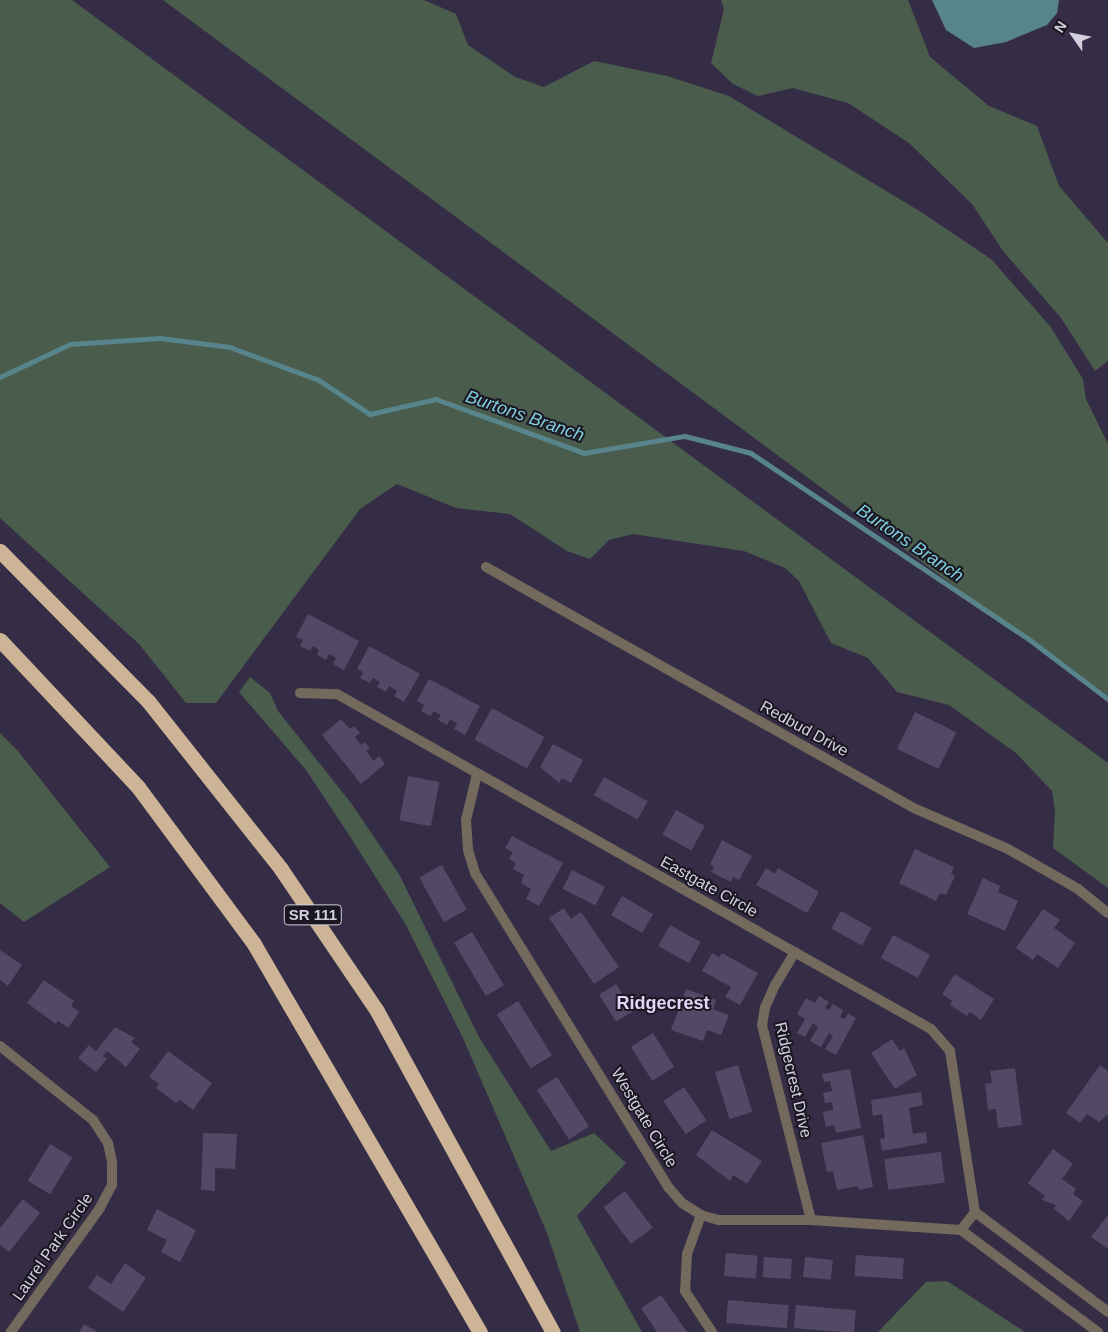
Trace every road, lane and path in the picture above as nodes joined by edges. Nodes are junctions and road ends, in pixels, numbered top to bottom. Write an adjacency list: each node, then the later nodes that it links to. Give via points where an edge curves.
1 (0, 551): 16 (highway, SR 111, via 148,701 281,869 377,1011)
2 (486, 567): 6 (street, Redbud Drive, via 916,809 1008,849 1078,890)
3 (0, 640): 15 (highway, via 138,787 254,944)
4 (300, 694): 5 (street, Eastgate Circle, via 337,694)
5 (477, 774): 7 (street, Eastgate Circle); 10 (street, Westgate Circle, via 466,820 468,850 475,873 669,1188 682,1203)
6 (1108, 913)
7 (796, 952): 9 (street, Eastgate Circle, via 931,1030 950,1051); 11 (street, Ridgecrest Drive, via 775,985 765,1007 762,1025)
8 (0, 1046): 14 (street, Laurel Park Circle, via 93,1120 108,1143 112,1162 112,1185 100,1208)
9 (975, 1212): 12 (street); 13 (street)
10 (702, 1214): 11 (street, Westgate Circle, via 719,1220); 17 (street, via 687,1254 685,1291)
11 (811, 1220): 12 (street, Westgate Circle)
12 (961, 1230): 18 (street)
13 (1108, 1312)
14 (11, 1332)
15 (480, 1332)
16 (553, 1332)
17 (712, 1332)
18 (1098, 1332)

